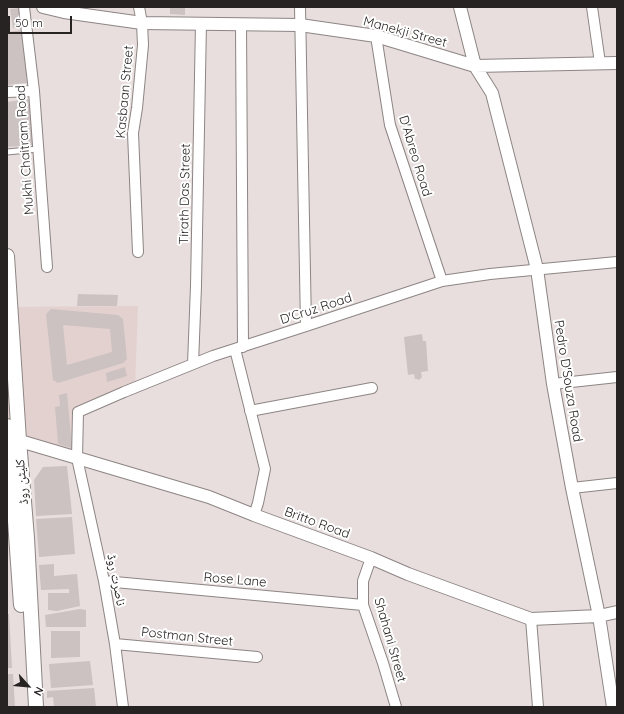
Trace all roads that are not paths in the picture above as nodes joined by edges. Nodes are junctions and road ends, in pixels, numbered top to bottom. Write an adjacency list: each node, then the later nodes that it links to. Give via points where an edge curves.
1 (24, 7): 15 (street, Mukhi Chaitram Road)
2 (43, 7): 7 (street, Manekji Street)
3 (139, 7): 7 (street, Kasbaan Street)
4 (300, 7): 10 (street)
5 (460, 7): 14 (street, Pedro D'Souza Road)
6 (592, 7): 12 (street)
7 (142, 23): 8 (street, Manekji Street); 19 (street, Kasbaan Street, via 143,44 133,133)
8 (201, 23): 9 (street, Manekji Street); 27 (street, Tirath Das Street)
9 (241, 24): 10 (street, Manekji Street); 26 (street)
10 (300, 25): 11 (street, Manekji Street); 25 (street)
11 (376, 36): 14 (street, Manekji Street); 24 (street, D'Abreo Road, via 390,125)
12 (600, 63): 13 (street, Manekji Street); 14 (street, Manekji Street)
13 (617, 63)
14 (475, 66): 23 (street, Pedro D'Souza Road, via 492,93)
15 (34, 91): 16 (street); 17 (street, Mukhi Chaitram Road)
16 (7, 92)
17 (38, 149): 18 (lane); 22 (street, Mukhi Chaitram Road)
18 (7, 152)
19 (138, 252)
20 (7, 256): 32 (main road, کلیٹن روڈ)
21 (617, 262): 23 (street, D'Cruz Road)
22 (47, 267)
23 (537, 269): 24 (street, D'Cruz Road); 29 (street, Pedro D'Souza Road)
24 (442, 281): 25 (street, D'Cruz Road)
25 (306, 326): 26 (street, D'Cruz Road)
26 (239, 348): 27 (street, D'Cruz Road); 31 (street)
27 (193, 364): 33 (street, D'Cruz Road, via 78,412)
28 (617, 377): 29 (street)
29 (552, 384): 35 (street, Pedro D'Souza Road)
30 (372, 388): 31 (street)
31 (250, 411): 36 (street, via 265,469)
32 (10, 435): 33 (street, Britto Road); 37 (main road, کلیٹن روڈ); 47 (main road, کلیٹن روڈ, via 27,538)
33 (78, 458): 36 (street, Britto Road, via 210,497); 39 (street, ناصرت روڈ)
34 (617, 483): 35 (street)
35 (572, 488): 42 (street, Pedro D'Souza Road)
36 (254, 515): 38 (street, Britto Road)
37 (12, 536): 46 (main road, کلیٹن روڈ)
38 (371, 558): 40 (street, Shahani Street, via 363,581); 43 (street, Britto Road)
39 (104, 581): 40 (street, Rose Lane); 44 (street, ناصرت روڈ)
40 (363, 605): 49 (street, Shahani Street)
41 (617, 612): 42 (street, Britto Road)
42 (599, 616): 43 (street, Britto Road); 51 (street, Pedro D'Souza Road)
43 (532, 619): 50 (street)
44 (115, 644): 45 (street, Postman Street); 48 (street, ناصرت روڈ)
45 (257, 657)
46 (28, 707)
47 (36, 707)
48 (123, 707)
49 (396, 707)
50 (538, 707)
51 (613, 707)

